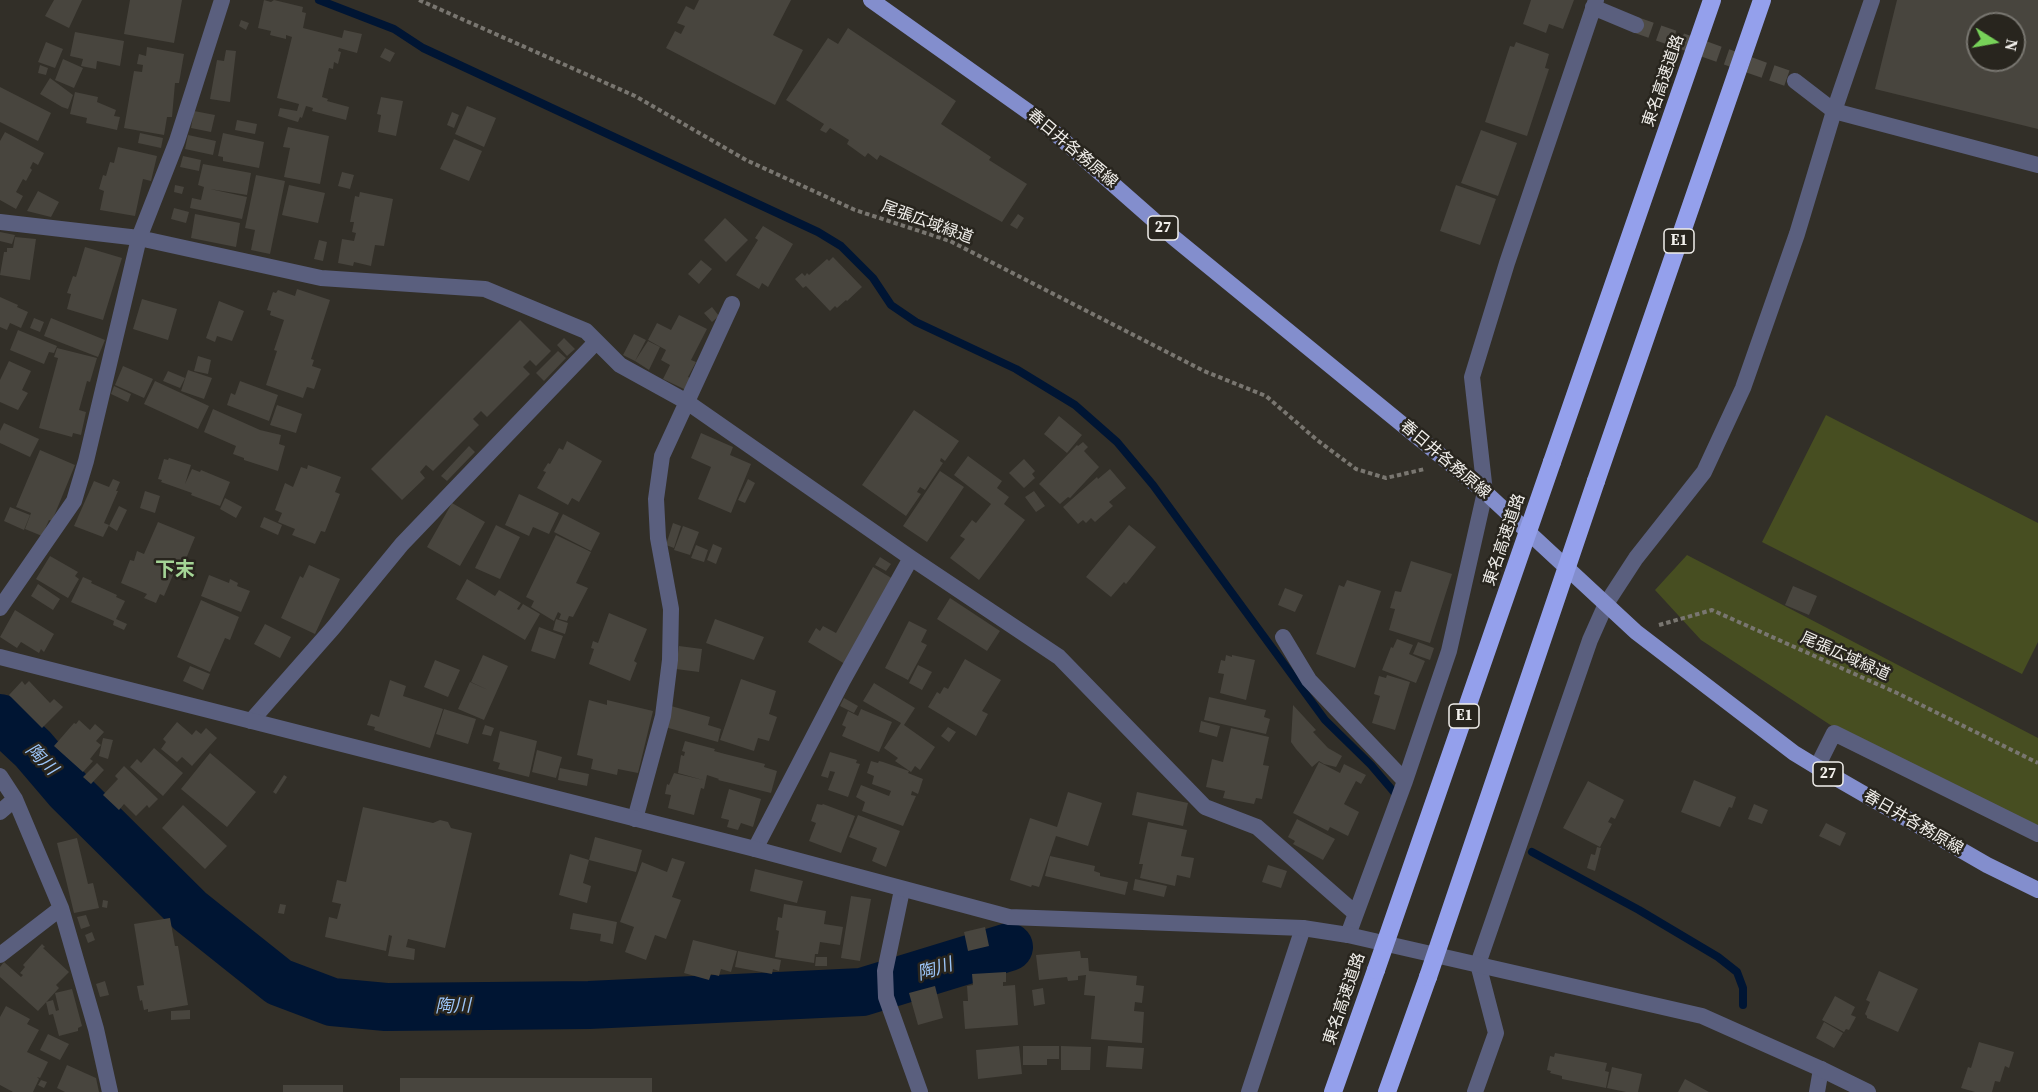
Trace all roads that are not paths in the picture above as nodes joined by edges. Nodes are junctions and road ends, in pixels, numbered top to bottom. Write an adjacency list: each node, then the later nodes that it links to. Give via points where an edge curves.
1 (222, 0): 12 (street, via 177,141)
2 (871, 0): 16 (main road, 春日井各務原線 / 27, via 1040,120 1173,237)
3 (1712, 0): 43 (highway, 東名高速道路 / E1, bridge)
4 (1762, 0): 44 (highway, E1, bridge)
5 (1872, 0): 9 (street)
6 (1594, 3): 7 (street); 16 (street, via 1472,377)
7 (1636, 25)
8 (1795, 81): 9 (street)
9 (1834, 111): 10 (street); 18 (street, via 1797,234 1743,388 1704,472 1636,558)
10 (2038, 165)
11 (0, 222): 12 (street)
12 (139, 238): 14 (street, via 321,278 485,289 586,332); 19 (street, via 74,501)
13 (732, 304): 15 (street)
14 (596, 342): 15 (street, via 620,365); 22 (street, via 402,544)
15 (687, 402): 17 (street); 28 (street, via 662,456 656,499 658,538 672,609 670,660 663,716)
16 (1485, 492): 18 (main road, 春日井各務原線 / 27); 25 (street, via 1449,651)
17 (911, 558): 30 (street); 34 (street, via 1059,657 1205,807 1257,827)
18 (1606, 604): 23 (main road, 春日井各務原線 / 27, via 1636,632); 38 (street, via 1590,640)
19 (0, 609)
20 (1283, 637): 25 (street, via 1309,680)
21 (0, 657): 22 (street)
22 (251, 721): 28 (street)
23 (1817, 767): 29 (street, via 1834,733); 32 (main road, 春日井各務原線 / 27)
24 (0, 776): 26 (street)
25 (1405, 781): 34 (street)
26 (15, 799): 27 (street); 33 (street)
27 (0, 812)
28 (635, 819): 30 (street)
29 (2038, 834)
30 (755, 849): 31 (street)
31 (902, 890): 35 (street, via 1009,918); 41 (street, via 885,971 886,997)
32 (2038, 890)
33 (62, 908): 37 (street); 40 (street)
34 (1355, 913): 36 (street)
35 (1303, 928): 36 (street); 42 (street)
36 (1348, 935): 38 (street)
37 (0, 955)
38 (1478, 964): 39 (street, via 1702,1016); 45 (street, via 1496,1033)
39 (1821, 1069): 46 (street); 47 (street)
40 (110, 1092)
41 (920, 1092)
42 (1249, 1092)
43 (1333, 1092)
44 (1387, 1092)
45 (1475, 1092)
46 (1817, 1092)
47 (1868, 1092)

